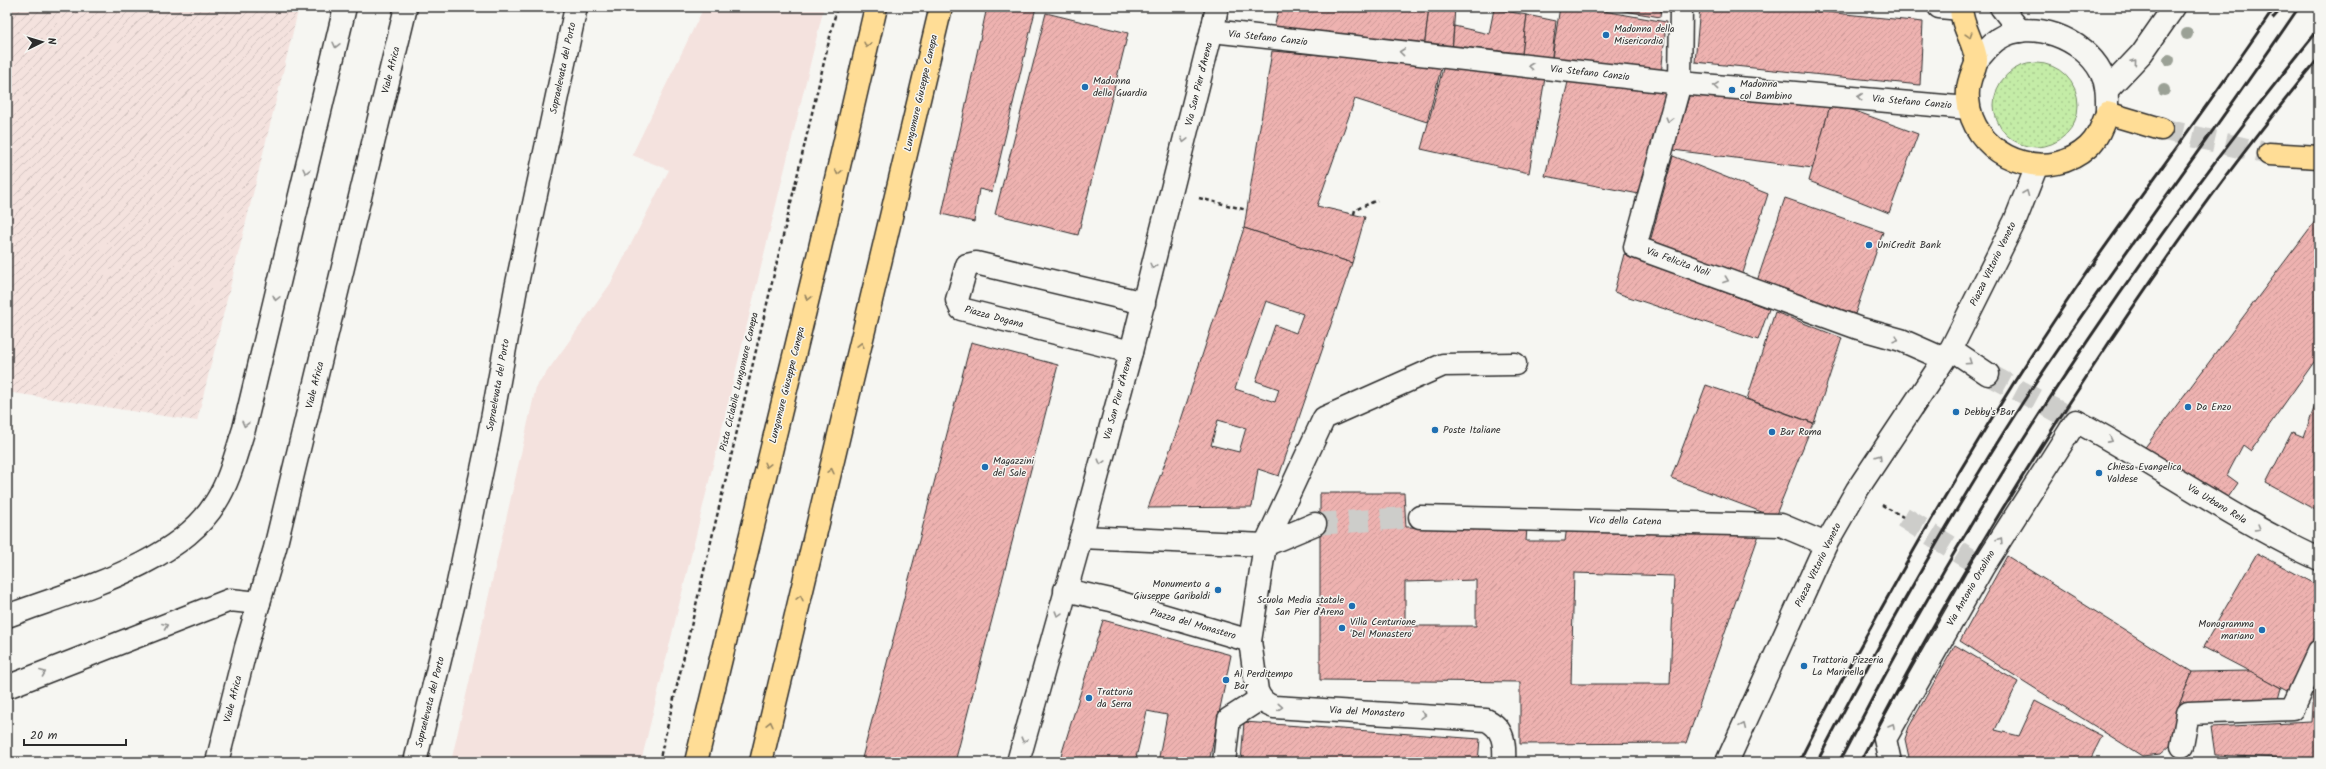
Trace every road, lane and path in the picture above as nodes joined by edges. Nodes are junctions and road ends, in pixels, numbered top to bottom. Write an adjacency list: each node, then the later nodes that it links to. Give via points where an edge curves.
1 (345, 7): 42 (street, one-way to 42, via 244,429 231,472 216,502 199,526 177,545 145,563)
2 (406, 7): 41 (street, Viale Africa, via 277,541)
3 (576, 7): 49 (street, Sopraelevata del Porto, via 516,288 488,441 454,602)
4 (837, 7): 50 (path, Pista Ciclabile Lungomare Canepa)
5 (876, 7): 51 (main road, Lungomare Giuseppe Canepa, one-way to 51)
6 (941, 7): 52 (main road, Lungomare Giuseppe Canepa, one-way to 6)
7 (1217, 7): 13 (street, Via San Pier d'Arena)
8 (1681, 7): 16 (street)
9 (1939, 7): 12 (street)
10 (2001, 7): 14 (street)
11 (2174, 7): 17 (street, one-way to 11, via 2142,53)
12 (1961, 8): 15 (main road, one-way to 15)
13 (1212, 31): 16 (street, Via Stefano Canzio, one-way to 13); 24 (street, Via San Pier d'Arena, one-way to 24)
14 (2020, 31): 15 (street, via 1998,39); 17 (street, via 2045,32 2067,40 2084,51 2102,73)
15 (1976, 61): 18 (main road, via 1969,81)
16 (1680, 82): 18 (street, Via Stefano Canzio, one-way to 16); 30 (street, Via Felicita Noli, one-way to 30, via 1635,247 1858,328)
17 (2107, 90): 19 (street)
18 (1968, 108): 23 (main road, via 1980,134 1992,146 2006,156)
19 (2107, 114): 20 (main road); 23 (main road, via 2098,135 2088,148 2071,159 2053,165)
20 (2162, 129)
21 (2269, 154): 22 (main road)
22 (2319, 157)
23 (2037, 165): 30 (street, Piazza Vittorio Veneto, one-way to 23, via 2015,221)
24 (1172, 192): 26 (path); 28 (street, Via San Pier d'Arena, one-way to 28)
25 (1377, 200): 27 (path, via 1355,210)
26 (1247, 210)
27 (1354, 214)
28 (1144, 303): 29 (street, Via San Pier d'Arena); 29 (street, Piazza Dogana, via 976,263 967,265 957,300 961,310)
29 (1131, 352): 36 (street, Via San Pier d'Arena, one-way to 36)
30 (1947, 354): 32 (street, one-way to 32); 37 (street, Piazza Vittorio Veneto, one-way to 30, via 1857,490)
31 (1515, 364): 38 (street, Piazza del Monastero, via 1443,365 1324,418)
32 (1988, 374)
33 (2076, 421): 39 (street, Via Urbano Rela, one-way to 39, via 2274,538); 57 (street, Via Antonio Orsolino, one-way to 33, via 1885,739 1983,567)
34 (1420, 517): 37 (street, Vico della Catena, via 1780,525)
35 (1315, 524): 38 (street)
36 (1081, 538): 38 (street); 40 (street, Via San Pier d'Arena)
37 (1826, 544): 56 (street, Piazza Vittorio Veneto, one-way to 37)
38 (1265, 545): 43 (street, Piazza del Monastero)
39 (2319, 559)
40 (1065, 590): 43 (street, Piazza del Monastero, via 1111,600); 53 (street, Via San Pier d'Arena, one-way to 53)
41 (259, 603): 45 (street, one-way to 41, via 230,600); 48 (street, Viale Africa)
42 (7, 616)
43 (1250, 641): 46 (street)
44 (2319, 651): 47 (street, via 2292,709 2188,713)
45 (7, 687)
46 (1260, 699): 54 (street, via 1229,719); 55 (street, Via del Monastero, one-way to 55, via 1274,707 1486,720 1493,723 1502,736)
47 (2182, 746)
48 (217, 762)
49 (415, 762)
50 (659, 762)
51 (696, 762)
52 (761, 762)
53 (1018, 762)
54 (1224, 762)
55 (1505, 762)
56 (1727, 762)
57 (1890, 762)

